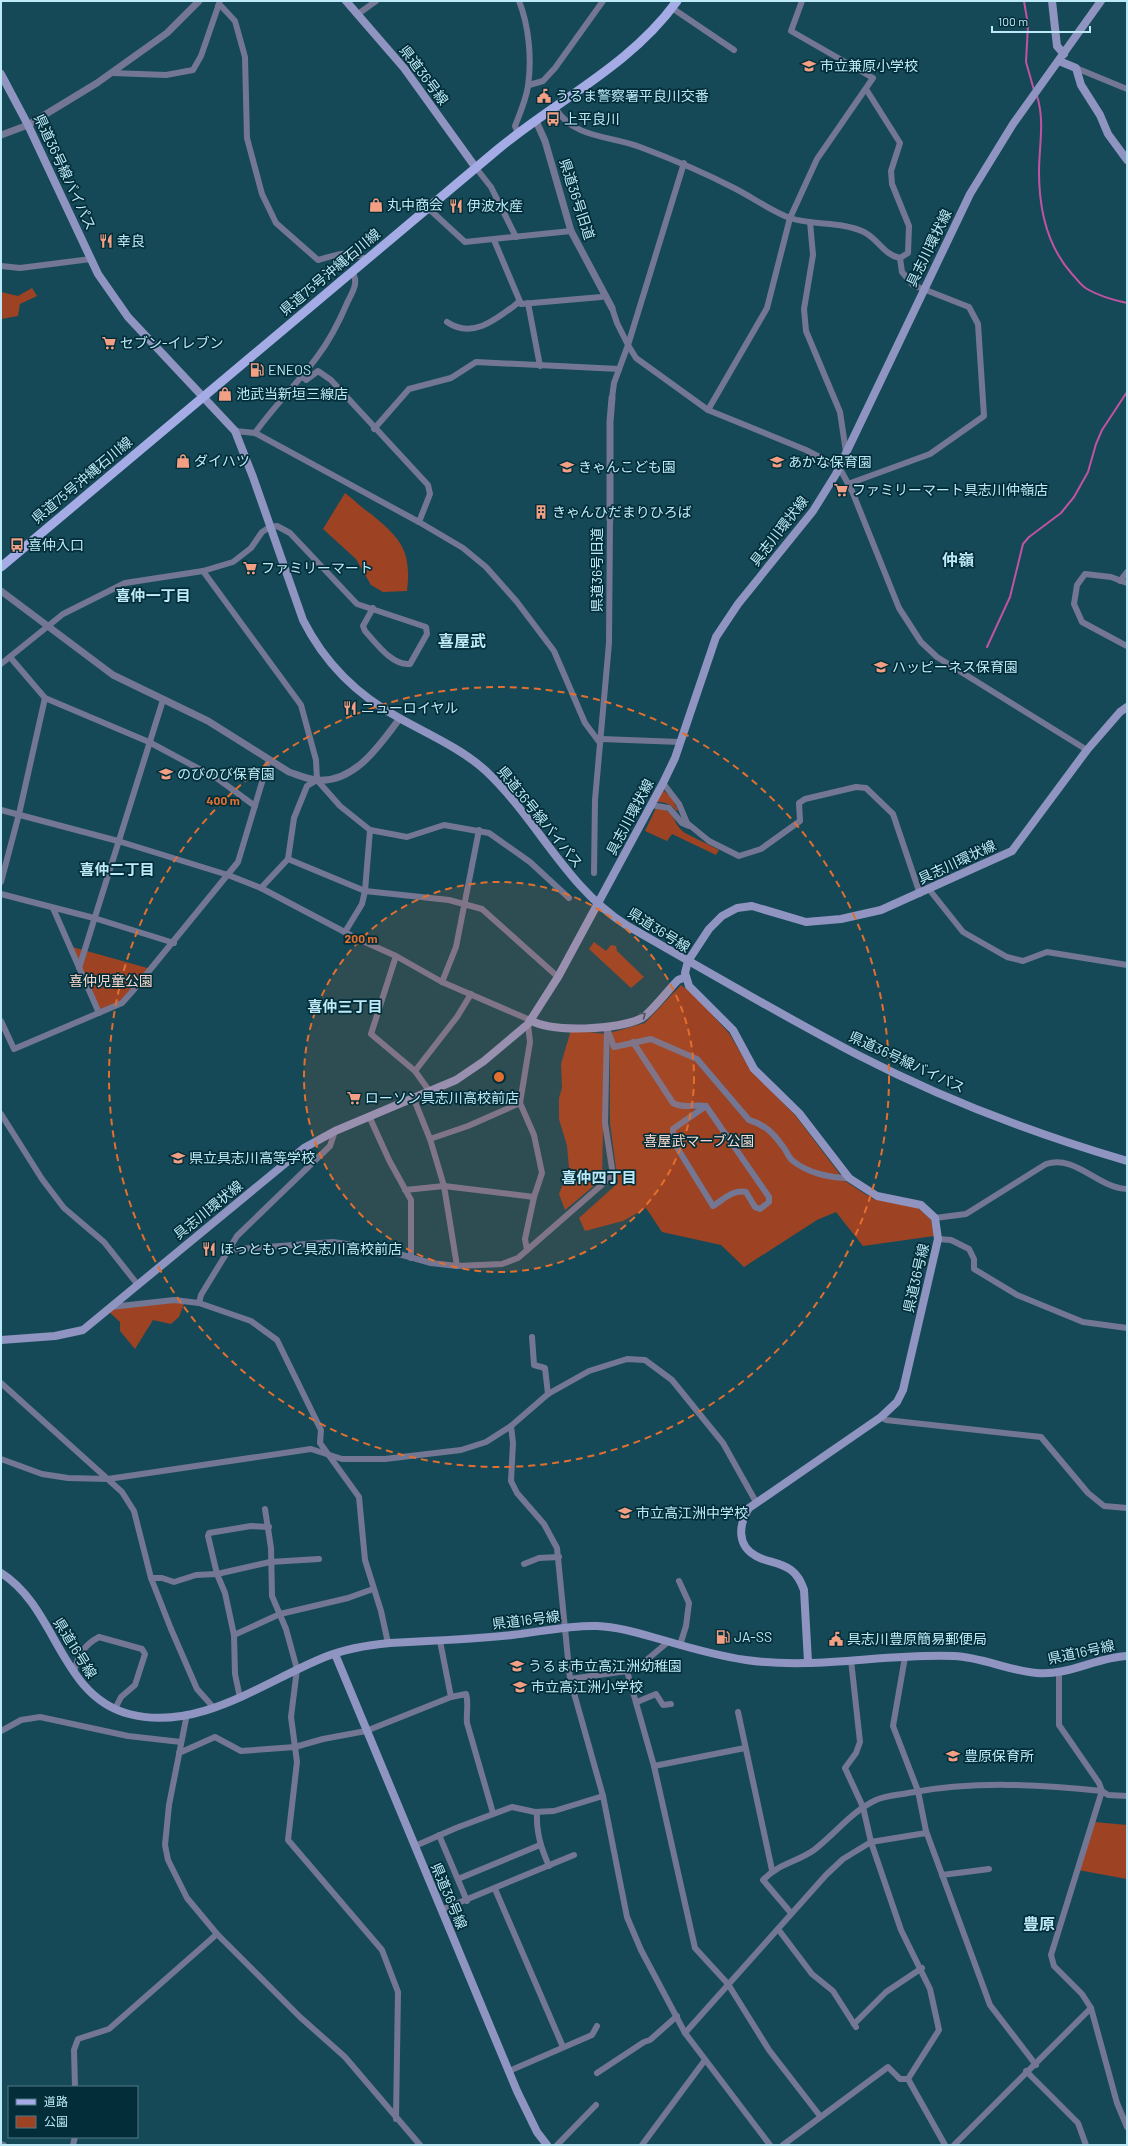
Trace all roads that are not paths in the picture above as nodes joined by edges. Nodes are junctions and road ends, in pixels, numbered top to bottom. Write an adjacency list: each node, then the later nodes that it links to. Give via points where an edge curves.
1 (199, 1): 16 (street, via 167,32)
2 (346, 1): 11 (main road, 県道36号線)
3 (376, 1): 11 (street)
4 (519, 1): 18 (street, via 525,16 529,60)
5 (603, 1): 18 (street, via 555,68 543,81)
6 (802, 1): 19 (street, via 791,31 873,78)
7 (1052, 1): 13 (main road, via 1057,46)
8 (1101, 1): 13 (main road, 具志川環状線)
9 (219, 3): 16 (street, via 193,70 166,75); 37 (street, via 235,21 245,57 247,138 262,194 276,223 318,260 357,253)
10 (675, 4): 12 (street); 21 (main road, 県道75号沖縄石川線, via 646,39 616,66)
11 (358, 14): 28 (main road, 県道36号線, via 404,68)
12 (734, 50)
13 (1064, 54): 14 (main road, 具志川環状線)
14 (1060, 61): 15 (main road); 40 (main road, 具志川環状線, via 982,171)
15 (1076, 68): 20 (street); 26 (main road, via 1081,86 1100,115 1108,134)
16 (112, 73): 23 (street)
17 (1, 74): 23 (main road, 県道36号線バイパス)
18 (528, 85): 24 (street, via 515,126)
19 (866, 89): 30 (street, via 817,159); 35 (street, via 900,143 891,171 892,184 909,226 908,253)
20 (1127, 89)
21 (555, 108): 22 (main road, 県道75号沖縄石川線); 27 (street, via 566,122 576,129 632,144)
22 (536, 121): 24 (main road, 県道75号沖縄石川線); 32 (street, 県道36号旧道, via 545,141)
23 (28, 125): 25 (street); 36 (main road, 県道36号線バイパス)
24 (518, 133): 28 (main road, 県道75号沖縄石川線)
25 (1, 135)
26 (1127, 160)
27 (684, 163): 30 (street); 46 (street)
28 (476, 168): 29 (main road, 県道75号沖縄石川線); 33 (street, via 491,187)
29 (428, 208): 34 (street, via 465,242); 37 (main road, 県道75号沖縄石川線)
30 (790, 218): 31 (street); 52 (street, via 767,308)
31 (810, 222): 35 (street, via 841,225 865,232 892,256); 56 (street, via 813,255 804,309 806,331 840,412)
32 (572, 231): 33 (street); 41 (street, 県道36号旧道)
33 (516, 237): 34 (street)
34 (494, 240): 42 (street)
35 (900, 258): 40 (street, via 902,272 913,285)
36 (92, 259): 38 (street, via 20,268); 50 (main road, 県道36号線バイパス, via 107,288 128,317)
37 (367, 260): 39 (main road, 県道75号沖縄石川線)
38 (1, 266)
39 (352, 272): 49 (street, via 356,277 356,283 343,313 318,356); 50 (main road, 県道75号沖縄石川線)
40 (923, 291): 56 (main road, 具志川環状線); 58 (street, via 969,307 978,324 984,416 930,454)
41 (605, 294): 43 (street, via 601,297); 44 (street, 県道36号旧道)
42 (519, 302): 43 (street); 45 (street, via 498,319 472,330 455,328)
43 (528, 303): 47 (street)
44 (612, 308): 46 (street, 県道36号旧道)
45 (447, 322)
46 (628, 345): 48 (street, 県道36号旧道); 52 (street, via 636,358)
47 (540, 366): 48 (street); 53 (street, via 476,362 451,378 409,389)
48 (619, 369): 51 (street, 県道36号旧道)
49 (302, 376): 53 (street, via 306,380 318,371 331,380); 55 (street)
50 (204, 396): 54 (main road, 県道36号線バイパス); 62 (main road, 県道75号沖縄石川線)
51 (612, 398): 59 (street, 県道36号旧道)
52 (708, 410): 57 (street, via 806,450)
53 (374, 429): 60 (street, via 428,485 430,494)
54 (235, 431): 55 (street); 61 (main road, 県道36号線バイパス)
55 (255, 433): 60 (street)
56 (846, 452): 57 (main road, 具志川環状線)
57 (839, 467): 58 (street); 79 (main road, 具志川環状線, via 813,511 738,604 716,637)
58 (848, 484): 80 (street, via 899,608 921,642 938,656)
59 (610, 519): 77 (street, 県道36号旧道, via 609,643)
60 (419, 522): 77 (street, via 469,553 486,567 517,602 554,651 585,723)
61 (270, 526): 63 (street, via 262,532 251,548 233,562); 68 (street, via 277,526 290,533 357,604); 76 (main road, 県道36号線バイパス, via 295,600 313,640 329,663 349,683 370,700)
62 (1, 567)
63 (202, 572): 69 (street, via 125,583 63,614); 82 (street, via 301,705 316,760)
64 (1127, 572): 65 (street)
65 (1120, 581): 66 (street); 70 (street, via 1111,577 1085,574 1077,585 1074,604 1082,622)
66 (1127, 583)
67 (1, 590): 69 (street)
68 (373, 608): 68 (street, via 426,627 426,634 410,664 392,659 365,631 363,626)
69 (48, 626): 71 (street); 74 (street, via 113,675)
70 (1127, 646)
71 (10, 658): 72 (street); 73 (street)
72 (1, 664)
73 (45, 698): 78 (street); 87 (street)
74 (163, 700): 78 (street); 81 (street, via 208,721)
75 (1125, 712): 80 (main road, 具志川環状線)
76 (400, 718): 82 (street, via 361,764 338,777); 103 (main road, 県道36号線バイパス, via 470,758 485,770 502,786 563,866)
77 (601, 741): 79 (street); 93 (street, 県道36号旧道, via 595,800)
78 (149, 742): 85 (street, via 218,780); 91 (street)
79 (680, 742): 83 (main road, 具志川環状線)
80 (1088, 750): 97 (main road, 具志川環状線, via 1012,851)
81 (269, 759): 82 (street, via 289,772); 85 (street)
82 (316, 780): 89 (street, via 340,806); 92 (street, via 308,786 294,818)
83 (663, 783): 84 (main road, 具志川環状線); 88 (street, via 679,804 687,823)
84 (651, 805): 88 (street, via 670,808 682,823); 103 (main road, 具志川環状線)
85 (255, 806): 94 (street, via 238,862)
86 (1, 810): 87 (street)
87 (19, 814): 91 (street); 95 (street)
88 (694, 829): 100 (street, via 709,841 739,856 761,849 800,821 800,803 805,800 856,787 866,788 893,814)
89 (370, 830): 90 (street, via 407,836 444,824); 98 (street)
90 (480, 830): 101 (street, via 530,862); 102 (street)
91 (118, 841): 94 (street); 105 (street)
92 (288, 859): 96 (street); 98 (street)
93 (594, 873)
94 (228, 875): 96 (street); 107 (street)
95 (1, 882)
96 (261, 888): 106 (street)
97 (928, 888): 100 (main road, 具志川環状線); 110 (street, via 963,932 1007,957 1023,961 1047,952)
98 (365, 891): 102 (street); 106 (street, via 362,904)
99 (1, 894): 104 (street)
100 (920, 894): 109 (main road, 具志川環状線, via 881,910 806,922 752,906 737,908 722,916 709,929)
101 (569, 898)
102 (465, 904): 112 (street, via 482,909); 114 (street, via 456,947)
103 (598, 904): 109 (main road, 県道36号線, via 617,919); 112 (main road, 具志川環状線)
104 (53, 908): 105 (street); 111 (street)
105 (94, 918): 107 (street); 111 (street)
106 (345, 932): 108 (street)
107 (174, 942): 116 (street, via 122,1003)
108 (396, 956): 114 (street); 121 (street, via 371,1034)
109 (688, 961): 113 (main road, 県道36号線); 130 (main road, 県道36号線バイパス, via 858,1055 937,1092 1024,1127)
110 (1127, 965)
111 (79, 968): 116 (street)
112 (558, 977): 118 (main road, 具志川環状線)
113 (686, 977): 119 (main road, one-way to 113, via 642,1018 678,980); 131 (main road, via 689,986 733,1030 754,1069 799,1113)
114 (442, 982): 115 (street)
115 (471, 994): 118 (street); 121 (street)
116 (99, 1013): 117 (street, via 14,1049)
117 (1, 1021)
118 (529, 1022): 119 (main road, via 572,1028); 122 (main road, 具志川環状線, via 469,1072); 124 (street, via 530,1042)
119 (607, 1028): 120 (street, via 614,1047); 139 (street, via 605,1124 613,1175)
120 (633, 1042): 125 (street, via 673,1103 680,1107 696,1104); 131 (street, via 651,1039 697,1059 749,1120 760,1123 772,1132 793,1161 832,1178)
121 (415, 1071): 122 (street)
122 (430, 1092): 123 (main road, 具志川環状線)
123 (413, 1097): 127 (main road, 具志川環状線); 129 (street)
124 (520, 1103): 129 (street, via 468,1126); 135 (street, via 534,1135 542,1173)
125 (706, 1106): 125 (street, via 769,1197 770,1202 760,1209 755,1207 746,1192 742,1191 732,1193 713,1206 673,1141 673,1129)
126 (1, 1114): 142 (street, via 42,1179 64,1208 104,1242)
127 (370, 1116): 128 (main road, 具志川環状線); 134 (street)
128 (334, 1131): 138 (street, via 330,1146 237,1236); 142 (main road, 具志川環状線, via 304,1148)
129 (430, 1139): 132 (street)
130 (1127, 1161)
131 (848, 1178): 136 (main road, via 876,1196 921,1205)
132 (444, 1186): 134 (street); 135 (street); 141 (street)
133 (1127, 1189): 136 (street, via 1112,1186 1066,1162 1055,1161 1046,1164 966,1214)
134 (405, 1190): 140 (street, via 411,1200)
135 (534, 1197): 139 (street, via 525,1239)
136 (935, 1218): 137 (main road, 県道36号線)
137 (938, 1239): 145 (street, via 951,1240 969,1249 974,1259 974,1269 1017,1295 1083,1322); 150 (main road, 県道36号線, via 903,1390 897,1402)
138 (227, 1250): 140 (street, via 333,1242 381,1249); 143 (street)
139 (527, 1250): 141 (street, via 518,1258 502,1264)
140 (411, 1258): 141 (street)
141 (457, 1266)
142 (138, 1285): 144 (main road, 具志川環状線)
143 (199, 1302): 144 (street, via 174,1300); 152 (street, via 251,1321 277,1340 321,1430 320,1443)
144 (111, 1307): 147 (main road, 具志川環状線, via 84,1330 55,1336)
145 (1127, 1328)
146 (532, 1337): 149 (street, via 534,1365 544,1368)
147 (1, 1340)
148 (1, 1383): 154 (street)
149 (548, 1394): 151 (street); 155 (street, via 589,1371 627,1359 645,1360 672,1380 723,1443)
150 (881, 1417): 155 (main road, 県道36号線); 156 (street, via 886,1420 1041,1436 1088,1493 1104,1506)
151 (511, 1426): 152 (street, via 486,1442 461,1450 385,1459 342,1459); 159 (street, via 511,1481 517,1493 544,1524)
152 (330, 1455): 154 (street, via 311,1449); 167 (street, via 360,1497 364,1550)
153 (1, 1459): 154 (street, via 42,1474 68,1478)
154 (108, 1479): 165 (street, via 122,1492 134,1511)
155 (756, 1502): 179 (main road, 県道36号線, via 742,1518 740,1534 745,1545 756,1556 780,1564 800,1579 804,1590)
156 (1127, 1508)
157 (265, 1509): 158 (street)
158 (269, 1527): 161 (street); 163 (street, via 251,1526 209,1533)
159 (559, 1557): 162 (street, via 539,1558); 169 (street)
160 (320, 1559): 161 (street)
161 (270, 1562): 163 (street); 168 (street, via 272,1596)
162 (524, 1564)
163 (217, 1574): 165 (street, via 174,1582); 170 (street, via 225,1593)
164 (3, 1576): 183 (main road, 県道16号線, via 30,1600)
165 (151, 1578): 189 (street, via 197,1689)
166 (679, 1581): 174 (street, via 689,1603)
167 (374, 1589): 168 (street, via 348,1598); 173 (street)
168 (280, 1614): 170 (street); 180 (street)
169 (565, 1628): 171 (main road, 県道16号線); 172 (main road, 県道16号線, via 609,1626); 184 (street)
170 (234, 1635): 186 (street, via 235,1674)
171 (440, 1642): 173 (main road, 県道16号線); 185 (street)
172 (668, 1642): 174 (main road, 県道16号線); 181 (street, via 643,1663)
173 (388, 1643): 175 (main road, 県道16号線)
174 (680, 1645): 179 (main road, 県道16号線, via 748,1660)
175 (335, 1654): 180 (main road, 県道16号線); 194 (main road, 県道36号線)
176 (905, 1656): 178 (main road, 県道16号線); 182 (main road, 県道16号線, via 957,1656 1040,1674); 200 (street, via 893,1726)
177 (1127, 1656): 182 (main road, 県道16号線, via 1101,1659)
178 (851, 1660): 179 (main road, 県道16号線); 204 (street, via 860,1742 856,1753 845,1768)
179 (808, 1662)
180 (297, 1670): 186 (main road, 県道16号線); 196 (street, via 291,1717)
181 (627, 1671): 184 (street); 187 (street)
182 (1059, 1671): 201 (street, via 1059,1725)
183 (74, 1673): 190 (main road, 県道16号線, via 88,1692); 190 (street, via 76,1660 84,1648 99,1637 142,1650 145,1654 134,1685 121,1697)
184 (570, 1679): 202 (street)
185 (451, 1697): 194 (street); 206 (street, via 466,1694 467,1723)
186 (240, 1698): 189 (main road, 県道16号線)
187 (637, 1702): 188 (street, via 656,1694 663,1705); 199 (street)
188 (671, 1704)
189 (214, 1708): 192 (main road, 県道16号線)
190 (115, 1709): 192 (main road, 県道16号線, via 150,1717)
191 (738, 1712): 197 (street)
192 (187, 1714): 195 (street)
193 (1, 1731): 195 (street, via 21,1720 40,1717 128,1736)
194 (366, 1731): 196 (street, via 323,1738); 211 (main road, 県道36号線)
195 (181, 1742): 198 (street)
196 (295, 1747): 198 (street, via 241,1751 215,1737); 240 (street, via 297,1762 288,1840 382,1950 398,1992)
197 (745, 1748): 199 (street); 215 (street)
198 (180, 1753): 223 (street, via 169,1805 165,1845 168,1860 187,1898)
199 (654, 1766): 225 (street, via 695,1948)
200 (918, 1791): 201 (street, via 1016,1785 1046,1785); 204 (street, via 877,1800); 207 (street)
201 (1102, 1791): 203 (street, via 1108,1795); 226 (street, via 1051,1955 1054,1966 1082,1994)
202 (603, 1796): 205 (street, via 554,1811); 227 (street, via 627,1917)
203 (1127, 1796)
204 (863, 1807): 209 (street); 215 (street, via 813,1850)
205 (537, 1812): 206 (street, via 512,1807); 210 (street, via 536,1826)
206 (493, 1813): 208 (street)
207 (926, 1833): 209 (street); 216 (street)
208 (440, 1835): 211 (street); 217 (street)
209 (872, 1842): 221 (street, via 844,1859); 224 (street, via 901,1930)
210 (540, 1845): 213 (street); 217 (street)
211 (415, 1846): 220 (main road, 県道36号線)
212 (574, 1855): 213 (street)
213 (549, 1866): 218 (street)
214 (989, 1869): 216 (street)
215 (772, 1870): 221 (street, via 763,1880)
216 (942, 1875): 232 (street, via 990,2005)
217 (458, 1879): 219 (street)
218 (495, 1889): 219 (street); 230 (street)
219 (467, 1901): 220 (street)
220 (441, 1910): 233 (main road, 県道36号線)
221 (792, 1913): 222 (street)
222 (778, 1929): 224 (street, via 812,1974 833,1991 855,2025 886,1992); 225 (street)
223 (217, 1934): 237 (street, via 109,2030 78,2039 74,2050); 240 (street, via 300,2018 345,2057)
224 (922, 1968): 236 (street, via 930,1989 939,2030)
225 (728, 1984): 229 (street); 239 (street, via 769,2050)
226 (1091, 2008): 232 (street); 241 (street, via 1117,2103)
227 (677, 2016): 229 (street); 235 (street, via 650,2040)
228 (597, 2026): 230 (street, via 592,2035)
229 (685, 2033): 231 (street)
230 (563, 2047): 233 (street)
231 (704, 2060): 245 (street); 246 (street)
232 (1036, 2065): 234 (street)
233 (509, 2071): 243 (main road, 県道36号線, via 536,2132)
234 (1026, 2071): 249 (street); 250 (street, via 1078,2123)
235 (597, 2073)
236 (908, 2079): 239 (street, via 900,2079 888,2067); 248 (street)
237 (75, 2086)
238 (596, 2105): 244 (street)
239 (820, 2116): 247 (street)
240 (396, 2119): 242 (street)
241 (1127, 2127)
242 (420, 2145)
243 (547, 2145)
244 (557, 2145)
245 (642, 2145)
246 (770, 2145)
247 (783, 2145)
248 (945, 2145)
249 (954, 2145)
250 (1086, 2145)

